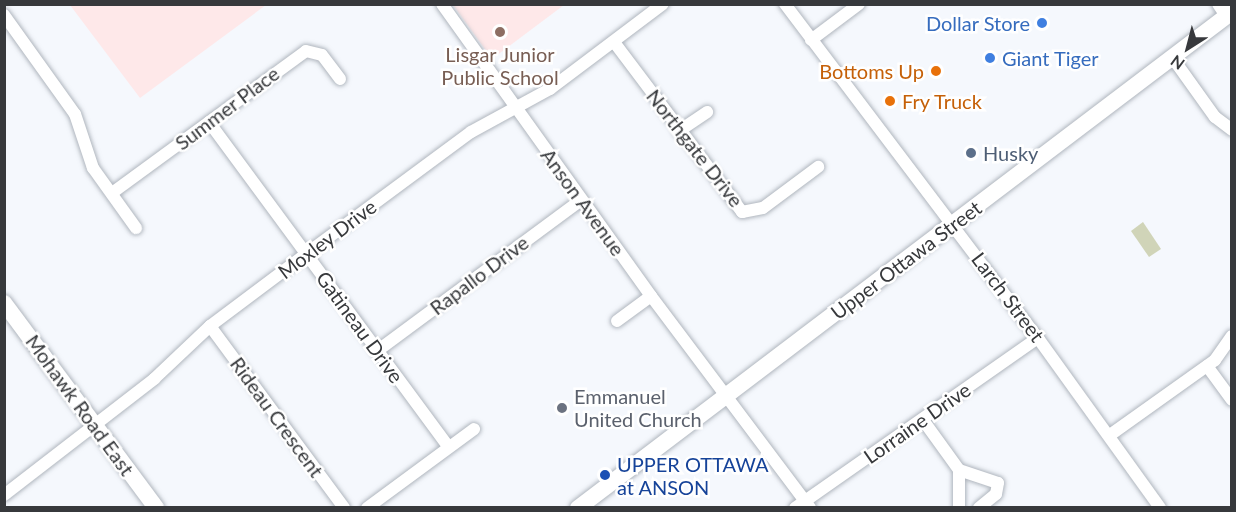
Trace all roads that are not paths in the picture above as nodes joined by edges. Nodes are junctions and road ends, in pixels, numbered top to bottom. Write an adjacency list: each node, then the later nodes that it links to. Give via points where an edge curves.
1 (442, 4): 11 (street, Anson Avenue)
2 (663, 4): 8 (street, Moxley Drive)
3 (785, 4): 7 (street, Larch Street)
4 (859, 4): 7 (street)
5 (1225, 11): 9 (main road, Upper Ottawa Street)
6 (4, 15): 17 (street, via 75,114 93,168)
7 (811, 40): 19 (street, Larch Street)
8 (614, 42): 11 (street, Moxley Drive, via 550,89); 15 (street, Northgate Drive)
9 (1172, 57): 14 (street, via 1215,117); 19 (main road, Upper Ottawa Street)
10 (340, 79): 13 (street, Summer Place, via 322,55 306,51)
11 (514, 106): 18 (street, Anson Avenue); 21 (street, Moxley Drive, via 471,132)
12 (708, 112): 15 (street)
13 (209, 122): 17 (street, Summer Place); 21 (street, Gatineau Drive)
14 (1232, 130)
15 (679, 131): 16 (street, Northgate Drive, via 742,212 763,208)
16 (818, 166)
17 (112, 193): 20 (street)
18 (581, 200): 22 (street, Anson Avenue); 28 (street, Rapallo Drive)
19 (953, 225): 27 (street, Larch Street); 30 (main road, Upper Ottawa Street)
20 (136, 228)
21 (306, 254): 25 (street, Moxley Drive); 28 (street, Gatineau Drive)
22 (651, 296): 24 (street); 30 (street, Anson Avenue)
23 (4, 303): 33 (main road, Mohawk Road East)
24 (617, 321)
25 (210, 326): 33 (street, Moxley Drive, via 154,379); 41 (street, Rideau Crescent)
26 (1232, 336): 29 (street)
27 (1038, 338): 32 (street, Lorraine Drive); 35 (street, Larch Street)
28 (377, 351): 36 (street, Gatineau Drive)
29 (1207, 366): 31 (street); 35 (street)
30 (726, 398): 39 (street, Anson Avenue); 43 (main road, Upper Ottawa Street)
31 (1232, 400)
32 (922, 420): 37 (street); 39 (street, Lorraine Drive)
33 (94, 426): 38 (street, Moxley Drive); 40 (main road, Mohawk Road East)
34 (474, 429): 36 (street)
35 (1110, 435): 46 (street, Larch Street)
36 (447, 446): 42 (street)
37 (959, 470): 44 (street); 45 (street, via 998,483 996,494)
38 (4, 495)
39 (803, 505)
40 (156, 507)
41 (344, 507)
42 (367, 507)
43 (578, 507)
44 (958, 507)
45 (979, 507)
46 (1160, 507)

